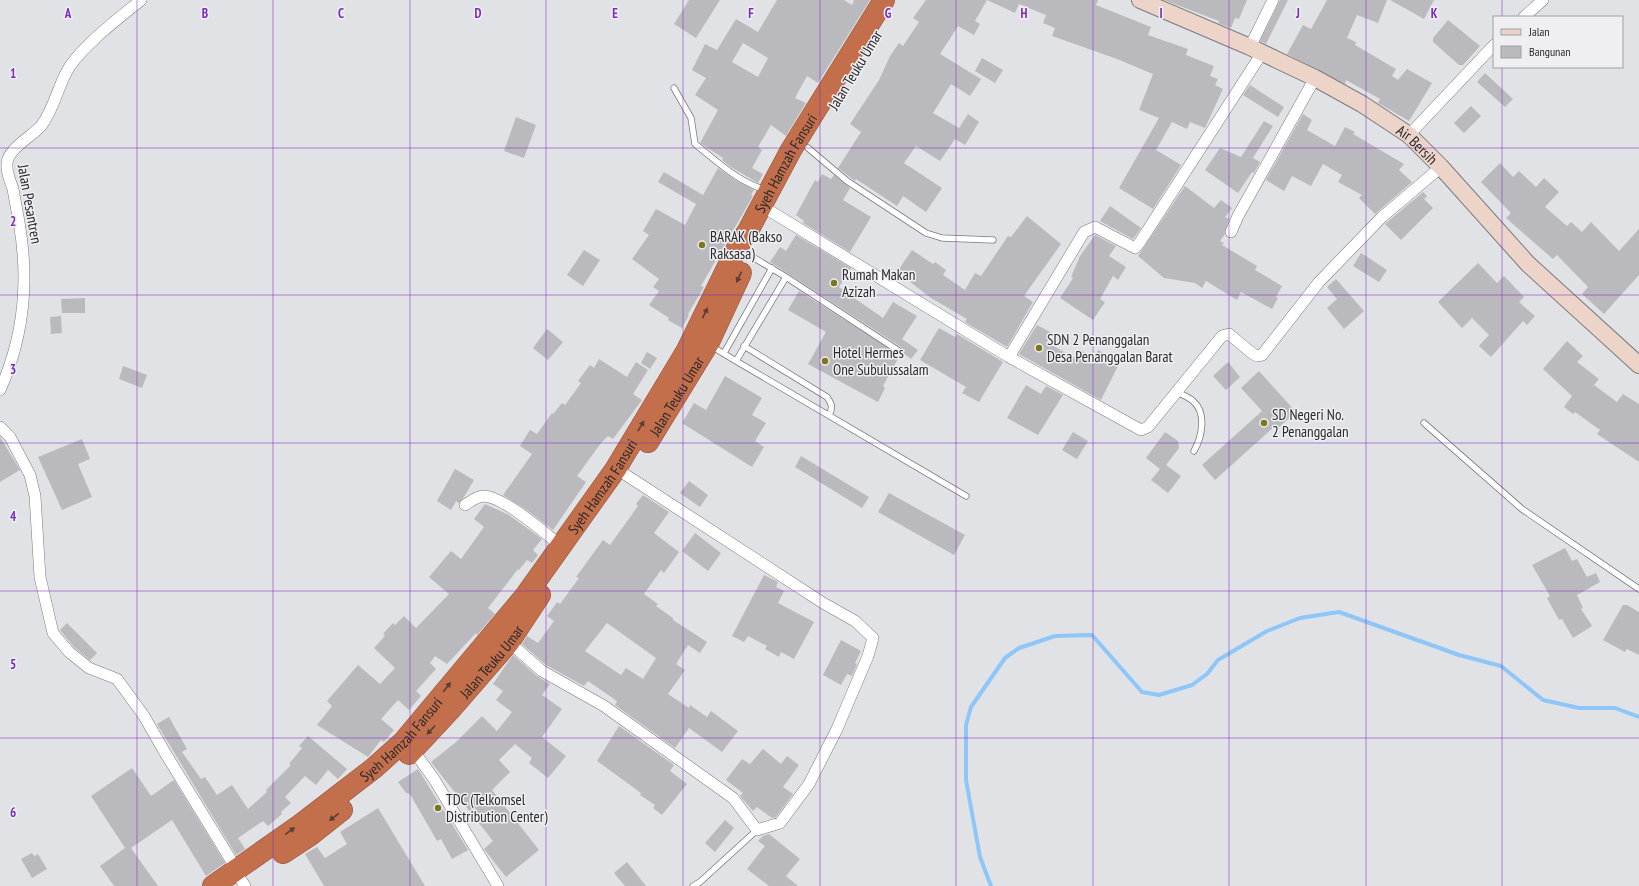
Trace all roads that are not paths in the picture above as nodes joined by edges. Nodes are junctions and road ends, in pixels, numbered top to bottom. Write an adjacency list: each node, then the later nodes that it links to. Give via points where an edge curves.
1 (141, 0): 27 (street, Jalan Pesantren, via 95,40 70,66 41,125 12,150 7,161 7,174 22,235 25,267 16,345 12,364)
2 (884, 0): 15 (highway, Syeh Hamzah Fansuri, via 795,143)
3 (896, 0): 13 (highway, Jalan Teuku Umar)
4 (1140, 0): 9 (street, Air Bersih)
5 (1272, 0): 9 (street)
6 (1543, 0): 7 (street)
7 (1525, 16)
8 (1493, 46): 12 (street)
9 (1256, 50): 10 (street, Air Bersih); 24 (street, via 1140,242 1135,248 1095,227 1084,232)
10 (1314, 78): 12 (street, Air Bersih, via 1362,104); 16 (street)
11 (674, 88): 15 (lane, via 691,118 695,144)
12 (1409, 135): 14 (street, Air Bersih)
13 (808, 148): 15 (highway, Jalan Teuku Umar); 17 (lane, via 847,181 926,233 942,238)
14 (1441, 167): 26 (street, Air Bersih, via 1528,264); 28 (street, via 1382,217 1319,282 1262,355 1253,354 1230,334 1226,334)
15 (770, 201): 18 (highway, Jalan Teuku Umar); 24 (street)
16 (1231, 232)
17 (993, 240)
18 (743, 251): 19 (lane); 22 (highway, Jalan Teuku Umar, one-way to 22); 36 (highway, Syeh Hamzah Fansuri, one-way to 18, via 615,470)
19 (772, 268): 20 (lane); 22 (lane)
20 (786, 277): 21 (lane); 23 (lane)
21 (744, 346): 25 (lane); 29 (lane, via 827,397 832,405)
22 (716, 349): 25 (lane); 33 (highway, Jalan Teuku Umar, via 667,413)
23 (899, 351)
24 (1008, 357): 28 (street, via 1141,430 1148,428)
25 (736, 360): 29 (lane)
26 (1639, 365)
27 (0, 390)
28 (1177, 392): 32 (lane, via 1194,401 1200,411 1200,442)
29 (829, 415): 34 (lane)
30 (1424, 423): 37 (lane, via 1522,509)
31 (0, 427): 41 (street, via 10,437 30,475 35,496 40,577 54,632 69,652 89,668 117,679 144,716)
32 (1194, 451)
33 (626, 475): 38 (highway, Jalan Teuku Umar); 40 (street, via 823,603 855,621 873,638 837,729 809,784 780,823)
34 (966, 496)
35 (465, 505): 36 (street, via 475,498 494,498 512,508)
36 (561, 546): 41 (highway, Syeh Hamzah Fansuri, one-way to 36, via 403,742 526,595)
37 (1639, 589)
38 (509, 642): 39 (highway, Jalan Teuku Umar, one-way to 39); 40 (street, via 542,671 604,706 733,798)
39 (413, 750): 41 (highway, Jalan Teuku Umar, one-way to 41, via 366,792 309,836); 43 (street, via 434,779)
40 (757, 830): 44 (lane)
41 (239, 880): 42 (highway, Syeh Hamzah Fansuri)
42 (213, 886)
43 (498, 886)
44 (693, 886)

